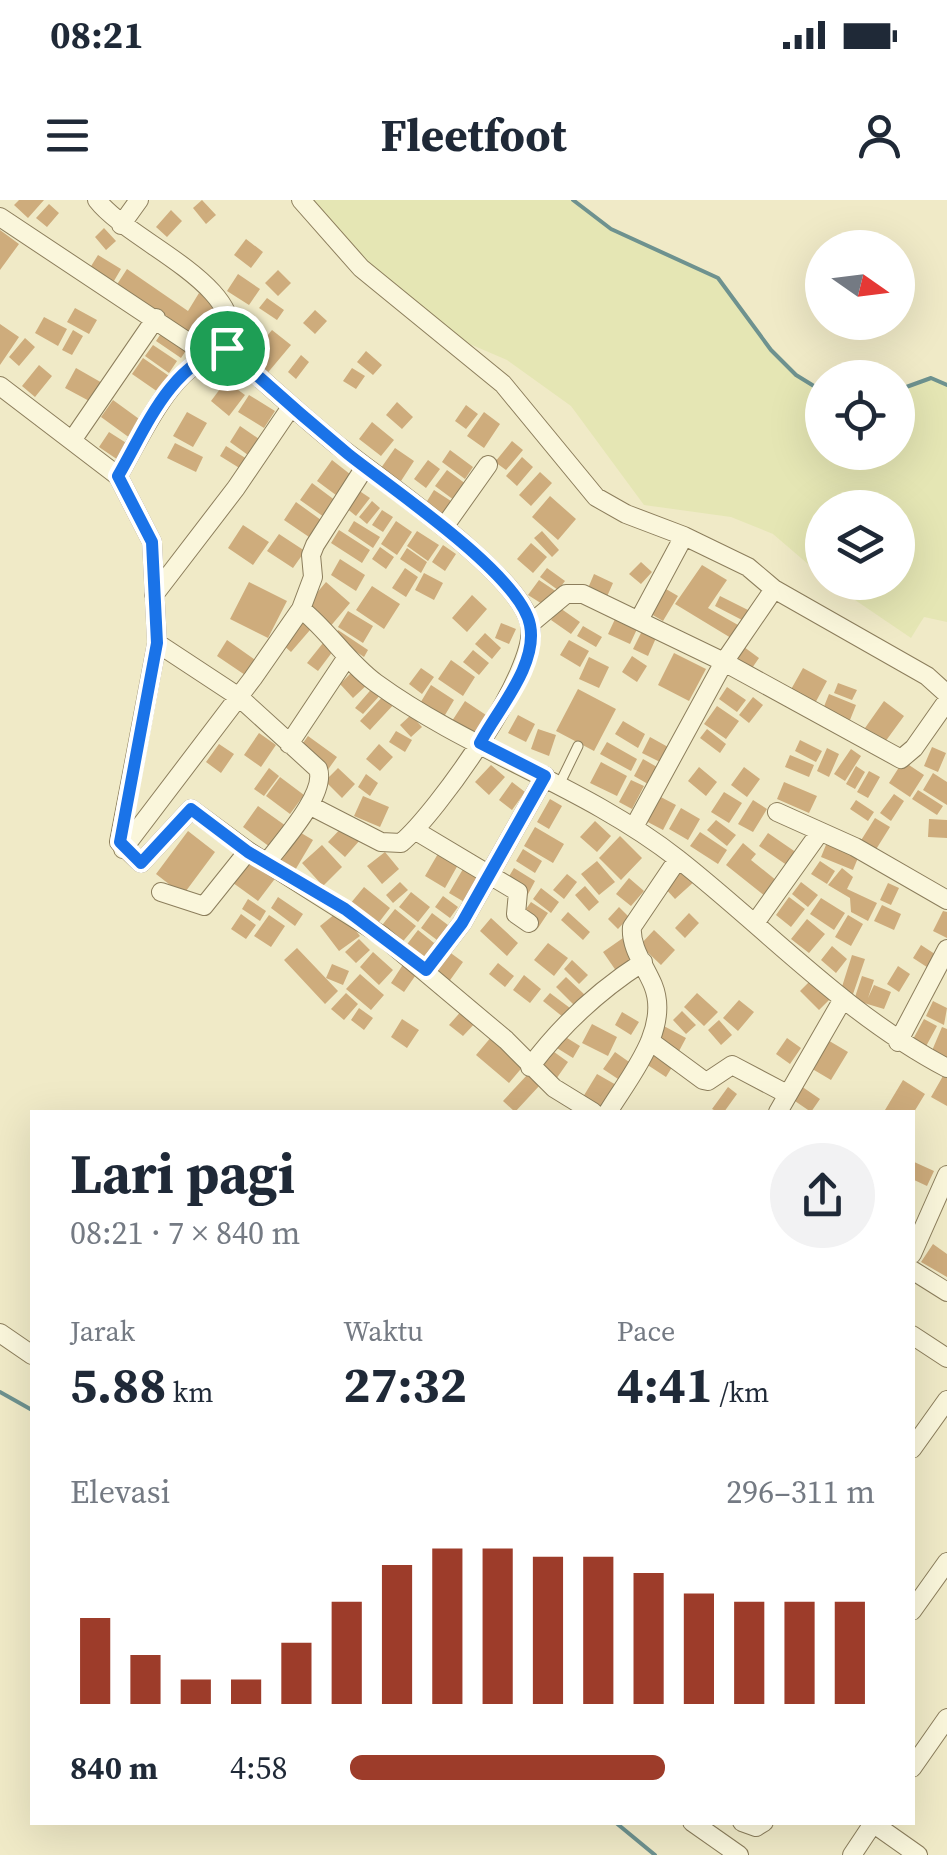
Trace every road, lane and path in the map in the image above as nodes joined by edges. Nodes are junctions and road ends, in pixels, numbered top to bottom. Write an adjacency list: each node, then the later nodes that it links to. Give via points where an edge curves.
1 (97, 200): 5 (street)
2 (139, 200): 5 (street)
3 (302, 200): 16 (street, via 361,268 503,384 596,497)
4 (0, 217): 6 (street)
5 (121, 225): 7 (street, via 217,294 231,324)
6 (156, 318): 8 (street); 11 (street)
7 (227, 348): 8 (street); 10 (street)
8 (206, 354): 14 (street, via 170,388)
9 (0, 386): 11 (street)
10 (292, 407): 13 (street); 18 (street)
11 (73, 439): 14 (street)
12 (488, 465): 15 (street)
13 (365, 468): 15 (street); 19 (street, via 315,545)
14 (118, 476): 18 (street, via 152,542)
15 (444, 527): 21 (street, via 498,577)
16 (684, 536): 17 (street, via 748,567); 20 (street)
17 (774, 589): 24 (street); 26 (street, via 927,676)
18 (154, 595): 22 (street)
19 (301, 609): 23 (street); 25 (street)
20 (640, 620): 21 (street, via 571,592); 24 (street)
21 (530, 624): 27 (street, via 526,662)
22 (157, 643): 25 (street); 36 (street)
23 (346, 657): 27 (street, via 376,683); 28 (street)
24 (724, 662): 26 (street, via 902,759); 33 (street)
25 (240, 696): 28 (street); 36 (street)
26 (947, 697)
27 (480, 743): 30 (street); 34 (street)
28 (289, 744): 31 (street, via 322,775)
29 (578, 746): 30 (lane)
30 (553, 779): 33 (street); 40 (street)
31 (309, 805): 34 (street, via 388,844 401,844); 39 (street)
32 (777, 812): 35 (street)
33 (634, 827): 38 (street)
34 (416, 831): 40 (street)
35 (820, 832): 42 (street); 43 (street)
36 (123, 849): 37 (street, via 141,863 189,809)
37 (248, 852): 39 (street); 41 (street, via 204,906)
38 (678, 859): 43 (street); 46 (street, via 632,927)
39 (268, 861): 47 (street)
40 (490, 874): 44 (street, via 518,892 516,914); 47 (street)
41 (162, 892)
42 (947, 900)
43 (755, 922): 48 (street)
44 (529, 923)
45 (947, 949): 50 (street)
46 (643, 962): 49 (street, via 656,990); 51 (street, via 580,1010)
47 (426, 970): 51 (street)
48 (844, 999): 50 (street); 53 (street)
49 (650, 1041): 53 (street, via 702,1080 732,1065); 55 (street)
50 (898, 1042): 52 (street)
51 (530, 1066): 54 (street)
52 (947, 1068)
53 (787, 1094): 56 (street)
54 (590, 1110)
55 (609, 1110)
56 (779, 1110)
57 (947, 1175): 58 (street)
58 (915, 1247)
59 (915, 1272): 60 (street)
60 (947, 1292)
61 (0, 1333): 63 (street)
62 (915, 1337): 64 (street)
63 (30, 1354)
64 (947, 1358)
65 (947, 1400): 66 (street)
66 (915, 1445)
67 (947, 1562): 68 (street)
68 (918, 1591)
69 (947, 1718): 70 (street)
70 (915, 1764)
71 (696, 1825): 74 (street)
72 (873, 1825): 75 (street)
73 (877, 1825): 76 (street)
74 (739, 1855)
75 (852, 1855)
76 (918, 1855)

